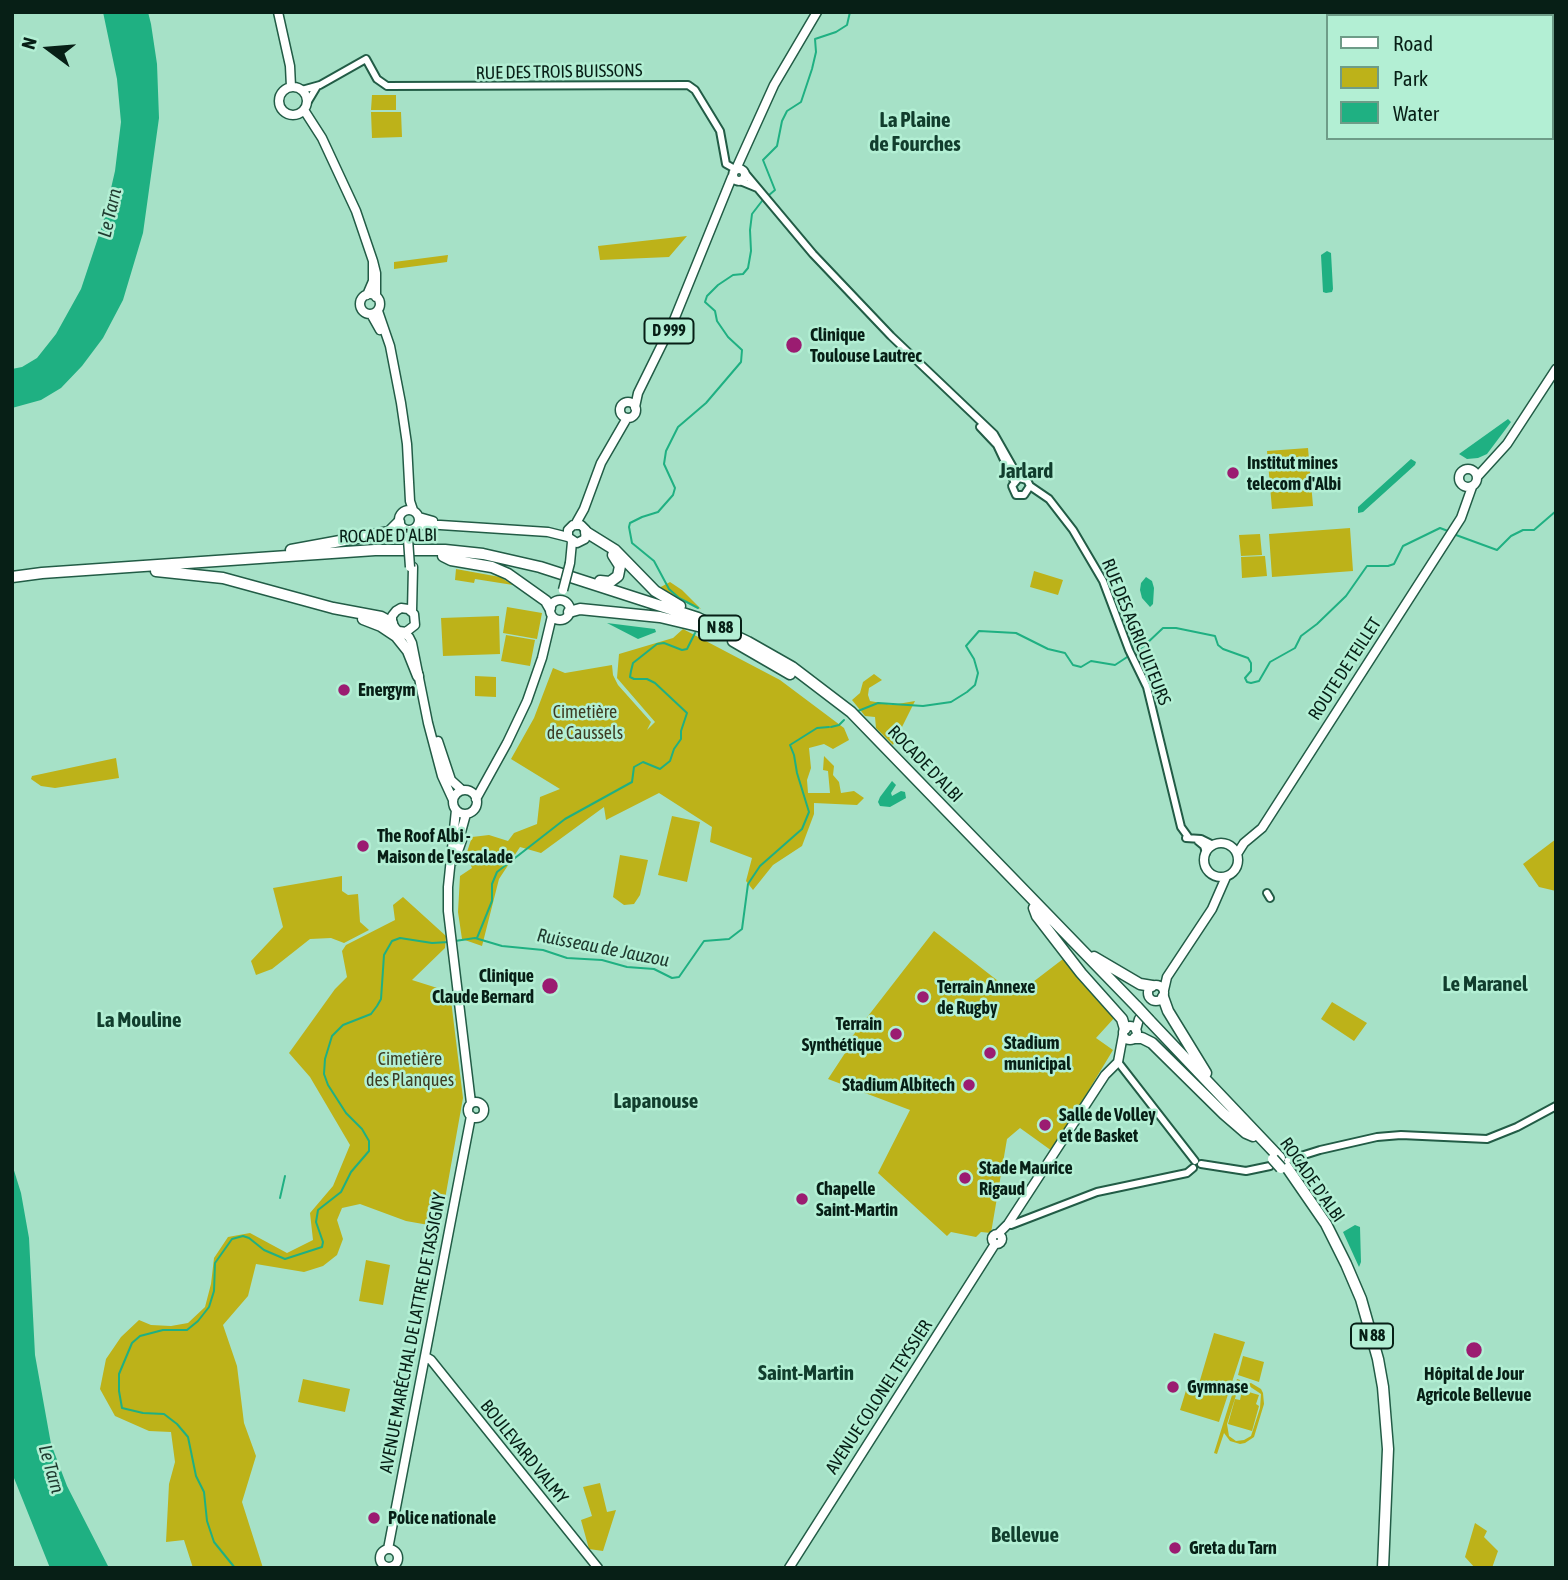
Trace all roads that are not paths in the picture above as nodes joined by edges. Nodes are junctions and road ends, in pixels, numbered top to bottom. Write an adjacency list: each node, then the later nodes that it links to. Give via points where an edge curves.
1 (278, 12): 4 (main road)
2 (817, 12): 7 (main road, D 999, via 781,73)
3 (320, 85): 5 (street); 6 (street, via 312,90); 7 (street, RUE DES TROIS BUISSONS, via 366,59 387,86 685,85 695,90 715,125 724,165)
4 (291, 87): 5 (main road); 6 (main road, via 280,96 281,108 292,115)
5 (302, 90): 6 (main road)
6 (305, 106): 8 (main road, via 356,211)
7 (737, 174): 13 (main road, D 999); 18 (street, RUE DES AGRICULTEURS, via 765,194 813,254 896,342 994,434)
8 (373, 261): 9 (main road); 10 (main road)
9 (367, 295): 10 (main road); 11 (main road, via 360,307 365,313)
10 (376, 297): 11 (main road, via 380,303)
11 (374, 313): 21 (main road, via 390,346 406,435 410,501); 22 (main road, via 386,345 404,443)
12 (1556, 369): 17 (main road, via 1507,444)
13 (638, 393): 14 (main road, D 999); 15 (main road, D 999)
14 (626, 403): 15 (main road); 16 (main road, via 621,406)
15 (635, 407): 16 (main road, via 634,415)
16 (624, 416): 23 (main road, via 593,480)
17 (1475, 473): 19 (main road); 19 (main road, via 1460,472 1459,480)
18 (1017, 479): 20 (street, RUE DES AGRICULTEURS, via 1027,480); 20 (street, RUE DES AGRICULTEURS, via 1012,489 1016,495)
19 (1467, 486): 47 (main road, ROUTE DE TEILLET, via 1461,518 1262,828)
20 (1029, 490): 45 (street, RUE DES AGRICULTEURS, via 1055,505 1103,581 1151,699 1179,831)
21 (416, 514): 22 (main road); 22 (main road); 23 (main road, via 437,522)
22 (407, 524): 23 (main road); 25 (highway, via 389,532); 26 (main road, bridge)
23 (577, 534): 28 (highway, via 608,551 620,571 610,582); 33 (main road, bridge); 39 (highway, via 615,551 663,597 765,645 824,685)
24 (443, 556): 27 (highway, ROCADE D'ALBI / N 88, via 361,556); 33 (highway, via 508,574); 36 (highway, ROCADE D'ALBI / N 88, via 548,575)
25 (249, 558): 28 (highway, ROCADE D'ALBI / N 88, via 435,550 482,554); 29 (highway, ROCADE D'ALBI / N 88)
26 (411, 570): 32 (main road); 34 (main road)
27 (156, 571): 30 (highway, ROCADE D'ALBI / N 88); 31 (highway, via 214,576)
28 (572, 576): 39 (highway, ROCADE D'ALBI / N 88, via 698,618 737,636 792,667)
29 (12, 577)
30 (12, 582)
31 (295, 599): 35 (highway, via 381,617); 38 (highway, via 389,631 408,651)
32 (401, 608): 34 (main road); 35 (main road, via 394,613)
33 (559, 610): 36 (highway, via 660,617); 41 (main road, via 510,736)
34 (412, 611): 37 (main road, via 416,618)
35 (395, 627): 37 (main road, via 406,632); 38 (main road, via 412,643)
36 (702, 627): 40 (highway, ROCADE D'ALBI / N 88, via 811,688)
37 (413, 628): 41 (main road, via 442,755 451,780)
38 (418, 676): 42 (main road, via 436,755)
39 (851, 712): 40 (highway, ROCADE D'ALBI / N 88)
40 (893, 757): 52 (highway, ROCADE D'ALBI / N 88); 54 (highway, ROCADE D'ALBI / N 88)
41 (470, 793): 42 (main road, via 456,793); 44 (main road, via 476,805)
42 (453, 800): 43 (main road)
43 (456, 810): 44 (main road); 53 (main road, via 448,887)
44 (469, 813): 53 (main road, via 455,860)
45 (1191, 838): 46 (street); 48 (street, RUE DES AGRICULTEURS, via 1203,845)
46 (1213, 845): 47 (main road, via 1222,843); 48 (main road)
47 (1235, 850): 50 (main road, via 1237,868)
48 (1206, 853): 49 (main road, via 1207,870)
49 (1215, 877): 50 (main road); 51 (main road)
50 (1226, 877): 51 (main road)
51 (1219, 894): 55 (main road)
52 (1034, 908): 56 (highway, ROCADE D'ALBI / N 88); 57 (highway, via 1081,973)
53 (451, 933): 60 (main road)
54 (1080, 947): 55 (highway); 56 (highway, ROCADE D'ALBI / N 88)
55 (1157, 992): 59 (highway)
56 (1135, 1010): 57 (highway, ROCADE D'ALBI / N 88)
57 (1133, 1032): 58 (main road, AVENUE COLONEL TEYSSIER); 59 (highway, ROCADE D'ALBI / N 88); 63 (highway, ROCADE D'ALBI / N 88); 63 (highway, via 1152,1042 1224,1114)
58 (1118, 1062): 65 (street); 66 (main road, AVENUE COLONEL TEYSSIER)
59 (1222, 1096): 63 (highway, ROCADE D'ALBI / N 88)
60 (475, 1102): 62 (main road, via 468,1111); 62 (main road, via 483,1105 484,1111)
61 (1556, 1106): 64 (street, via 1487,1139 1401,1135 1320,1150)
62 (472, 1119): 69 (main road, AVENUE MARÉCHAL DE LATTRE DE TASSIGNY)
63 (1258, 1139): 64 (highway, ROCADE D'ALBI / N 88)
64 (1280, 1163): 65 (street, via 1250,1171); 75 (highway, ROCADE D'ALBI / N 88, via 1330,1245 1369,1346 1382,1454); 76 (highway, ROCADE D'ALBI / N 88, via 1313,1203 1341,1254 1361,1299 1378,1359 1388,1449)
65 (1197, 1166): 67 (street, via 1187,1173 1097,1192)
66 (1013, 1216): 67 (main road, AVENUE COLONEL TEYSSIER); 68 (main road, AVENUE COLONEL TEYSSIER)
67 (1011, 1225): 68 (main road, AVENUE COLONEL TEYSSIER)
68 (998, 1239): 74 (main road, AVENUE COLONEL TEYSSIER)
69 (426, 1357): 70 (main road, AVENUE MARÉCHAL DE LATTRE DE TASSIGNY); 72 (main road, BOULEVARD VALMY)
70 (390, 1549): 71 (main road, via 381,1553); 71 (main road, via 397,1553 398,1561)
71 (386, 1567)
72 (599, 1568): 73 (main road)
73 (607, 1568)
74 (789, 1568)
75 (1377, 1568)
76 (1383, 1568)

